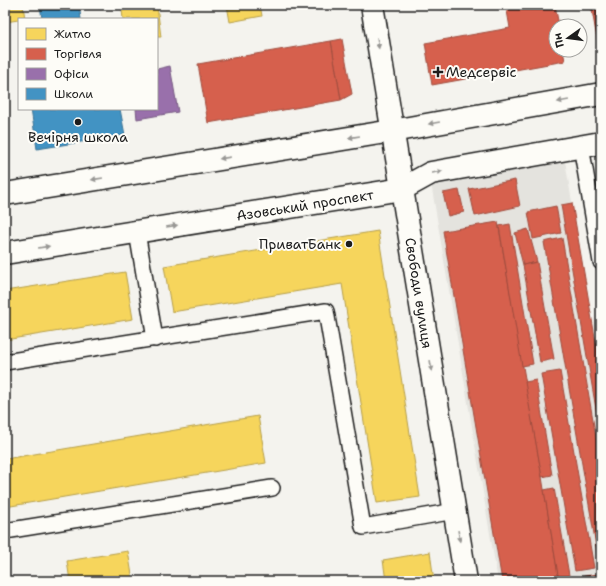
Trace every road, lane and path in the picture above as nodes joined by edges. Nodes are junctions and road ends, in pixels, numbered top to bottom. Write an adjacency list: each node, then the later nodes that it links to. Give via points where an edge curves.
1 (372, 5): 3 (main road, Свободи вулиця, one-way to 3)
2 (601, 94): 3 (main road, one-way to 3)
3 (392, 131): 5 (main road, Свободи вулиця); 6 (main road, one-way to 6)
4 (591, 145): 5 (main road, Азовський проспект, one-way to 4, via 431,173); 8 (lane)
5 (402, 189): 7 (main road, Азовський проспект, one-way to 5); 14 (main road, Свободи вулиця, one-way to 14)
6 (5, 194)
7 (137, 232): 9 (main road, Азовський проспект, one-way to 7); 11 (lane)
8 (600, 247): 10 (lane)
9 (5, 253)
10 (601, 262)
11 (155, 339): 12 (lane); 14 (lane, via 326,311 363,527)
12 (5, 362)
13 (272, 488): 15 (lane)
14 (455, 511): 16 (main road, Свободи вулиця, one-way to 16)
15 (5, 531)
16 (466, 581)

